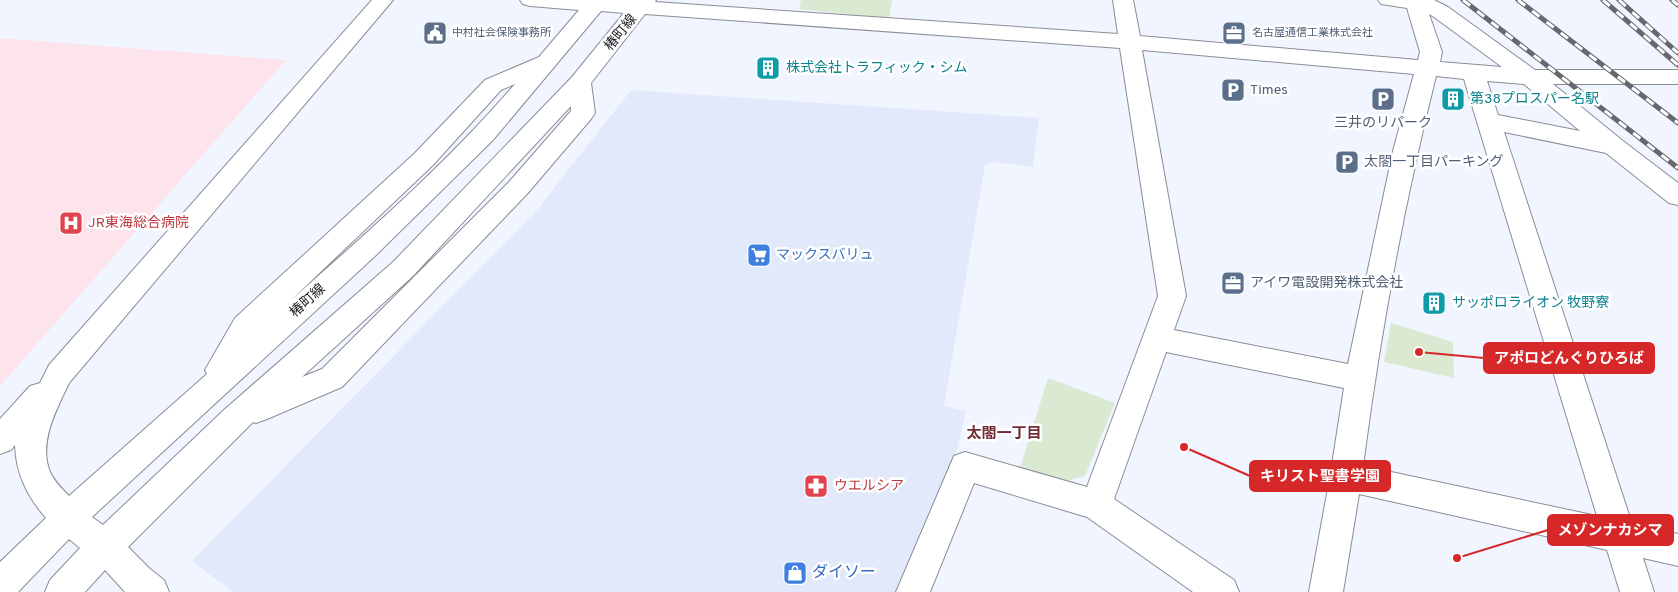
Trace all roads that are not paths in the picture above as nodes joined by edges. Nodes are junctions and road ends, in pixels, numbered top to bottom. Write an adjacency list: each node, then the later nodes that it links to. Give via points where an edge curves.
1 (383, 0): 17 (street)
2 (530, 0): 5 (street)
3 (1123, 0): 8 (street)
4 (1388, 0): 6 (street)
5 (598, 2): 7 (street); 22 (street, 椿町線, via 485,134 365,250)
6 (1422, 2): 9 (street, via 1417,10 1431,52); 11 (street, via 1442,12)
7 (644, 4): 8 (street); 24 (street, 椿町線, via 580,82 403,269 236,418)
8 (1130, 42): 9 (street); 16 (street, via 1172,296)
9 (1426, 68): 10 (street); 18 (street, via 1405,151)
10 (1473, 71): 11 (street); 13 (street)
11 (1530, 76): 12 (street); 14 (street)
12 (1676, 77)
13 (1489, 121): 14 (street); 23 (street)
14 (1614, 147): 15 (street)
15 (1678, 196)
16 (1157, 339): 18 (street); 21 (street)
17 (59, 374): 19 (street); 22 (street, via 36,424 30,456 40,488)
18 (1360, 379): 20 (street)
19 (0, 440)
20 (1346, 477): 23 (street); 31 (street)
21 (1096, 506): 29 (street, via 965,466); 30 (street)
22 (68, 518): 24 (street); 26 (street, 椿町線)
23 (1620, 538): 25 (street); 32 (street)
24 (104, 547): 27 (street, 椿町線); 28 (street)
25 (1678, 550)
26 (0, 586)
27 (62, 592)
28 (152, 592)
29 (913, 592)
30 (1222, 592)
31 (1326, 592)
32 (1637, 592)

